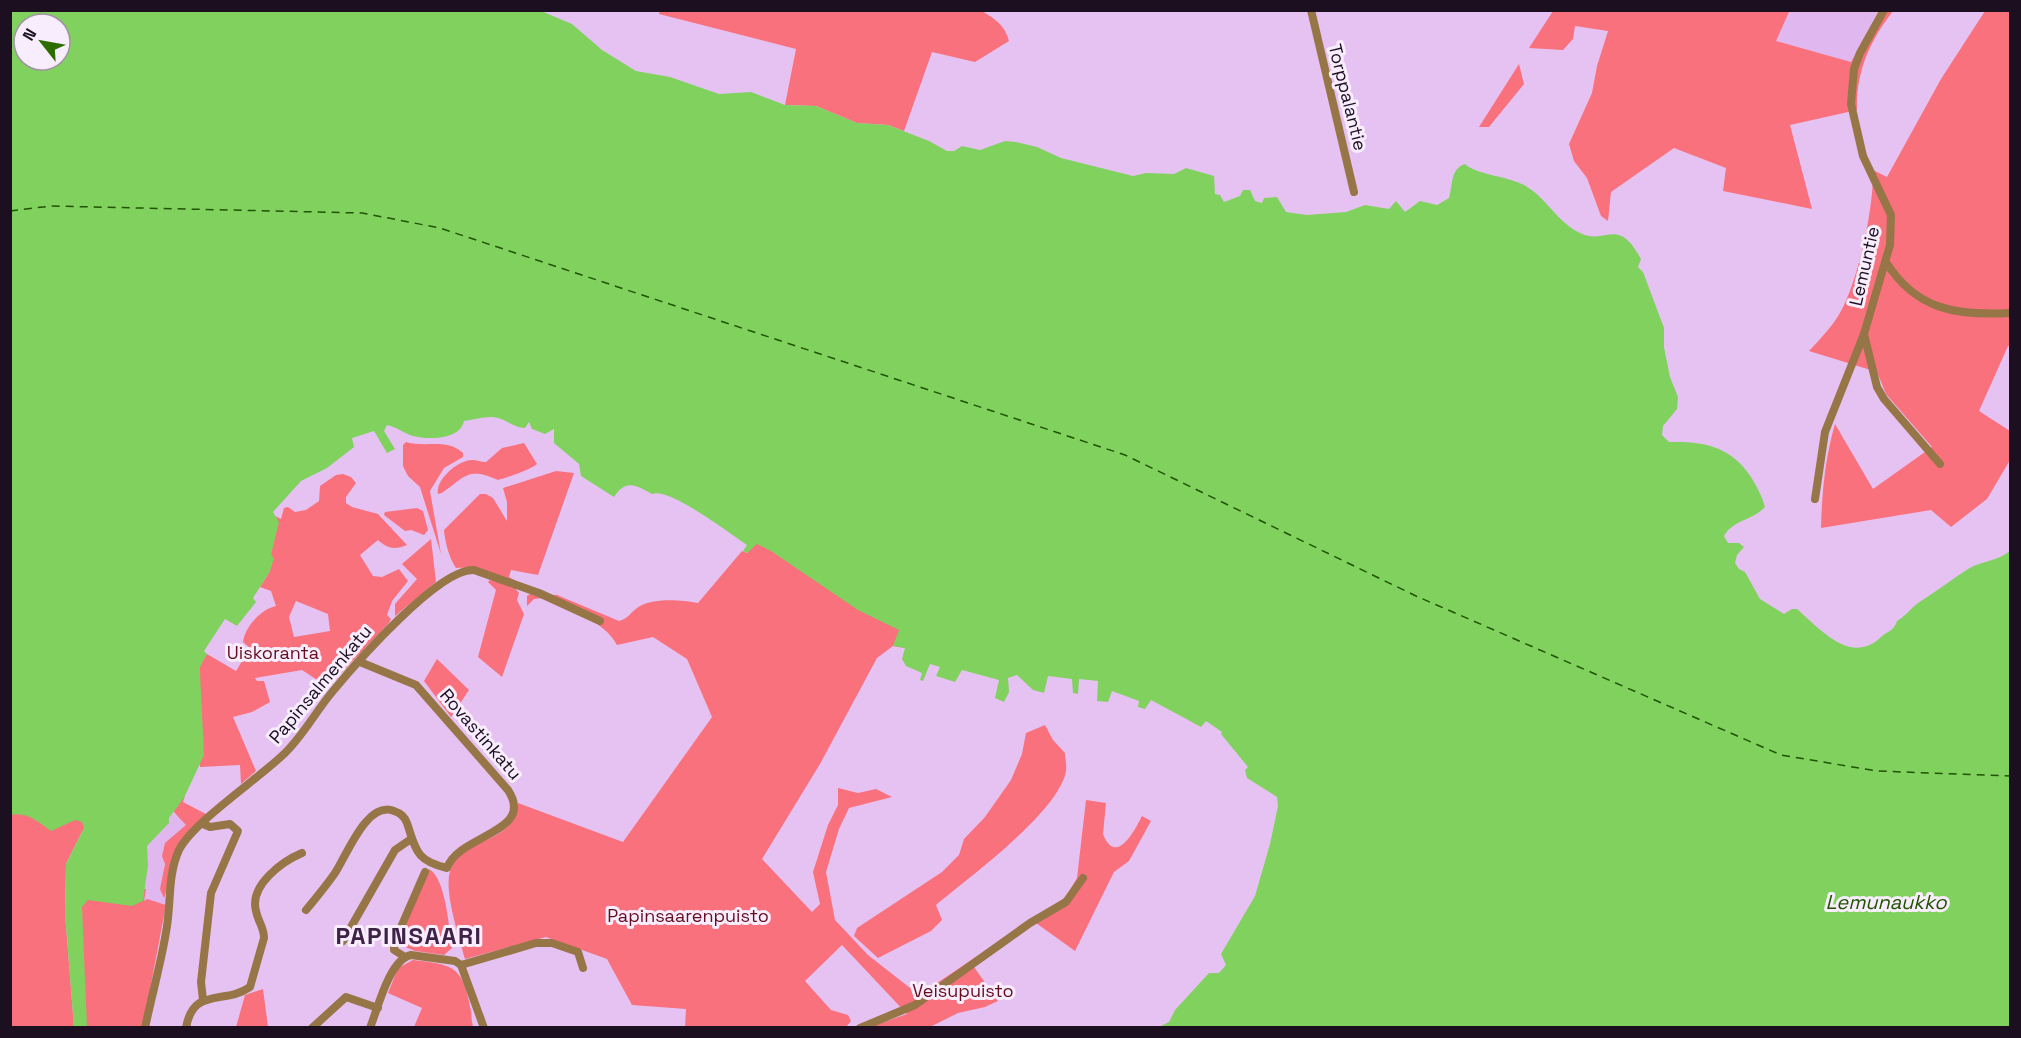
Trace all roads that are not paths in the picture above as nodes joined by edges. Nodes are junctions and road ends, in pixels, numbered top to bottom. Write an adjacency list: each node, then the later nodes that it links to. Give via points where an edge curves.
1 (1311, 10): 3 (street, Torppalantie)
2 (1884, 10): 4 (street, Lemuntie, via 1854,69 1851,104 1863,156 1891,215)
3 (1354, 192)
4 (1886, 262): 5 (street, via 1913,293 1935,308); 6 (street, Lemuntie)
5 (2010, 313)
6 (1864, 334): 7 (street, via 1877,387 1884,399); 8 (street, Lemuntie, via 1825,432)
7 (1941, 464)
8 (1815, 499)
9 (600, 621): 10 (street, Papinsalmenkatu, via 480,571 463,570 411,609)
10 (360, 662): 11 (street, Papinsalmenkatu, via 334,689 292,746); 12 (street, Rovastinkatu, via 416,685 513,798 515,810 506,825 465,846 447,868 421,857)
11 (203, 824): 21 (street, via 230,824 238,831 211,893 201,982); 24 (street, Papinsalmenkatu, via 185,841 175,860 167,927)
12 (411, 839): 16 (street, via 407,821 399,813 382,809 370,816 336,872); 17 (street, via 395,850)
13 (302, 852): 21 (street, via 277,866 261,889 256,911 264,938 250,987)
14 (425, 872): 18 (street, via 394,944 394,950)
15 (1083, 878): 23 (street, via 1066,902 915,1005)
16 (306, 910)
17 (343, 941)
18 (405, 957): 19 (street); 22 (street, via 396,965)
19 (458, 963): 20 (street, via 545,942 578,952); 28 (street)
20 (583, 968)
21 (203, 1000): 25 (street, via 189,1014)
22 (378, 1008): 26 (street, via 346,997); 27 (street)
23 (862, 1027)
24 (145, 1028)
25 (186, 1028)
26 (312, 1028)
27 (370, 1028)
28 (484, 1028)

